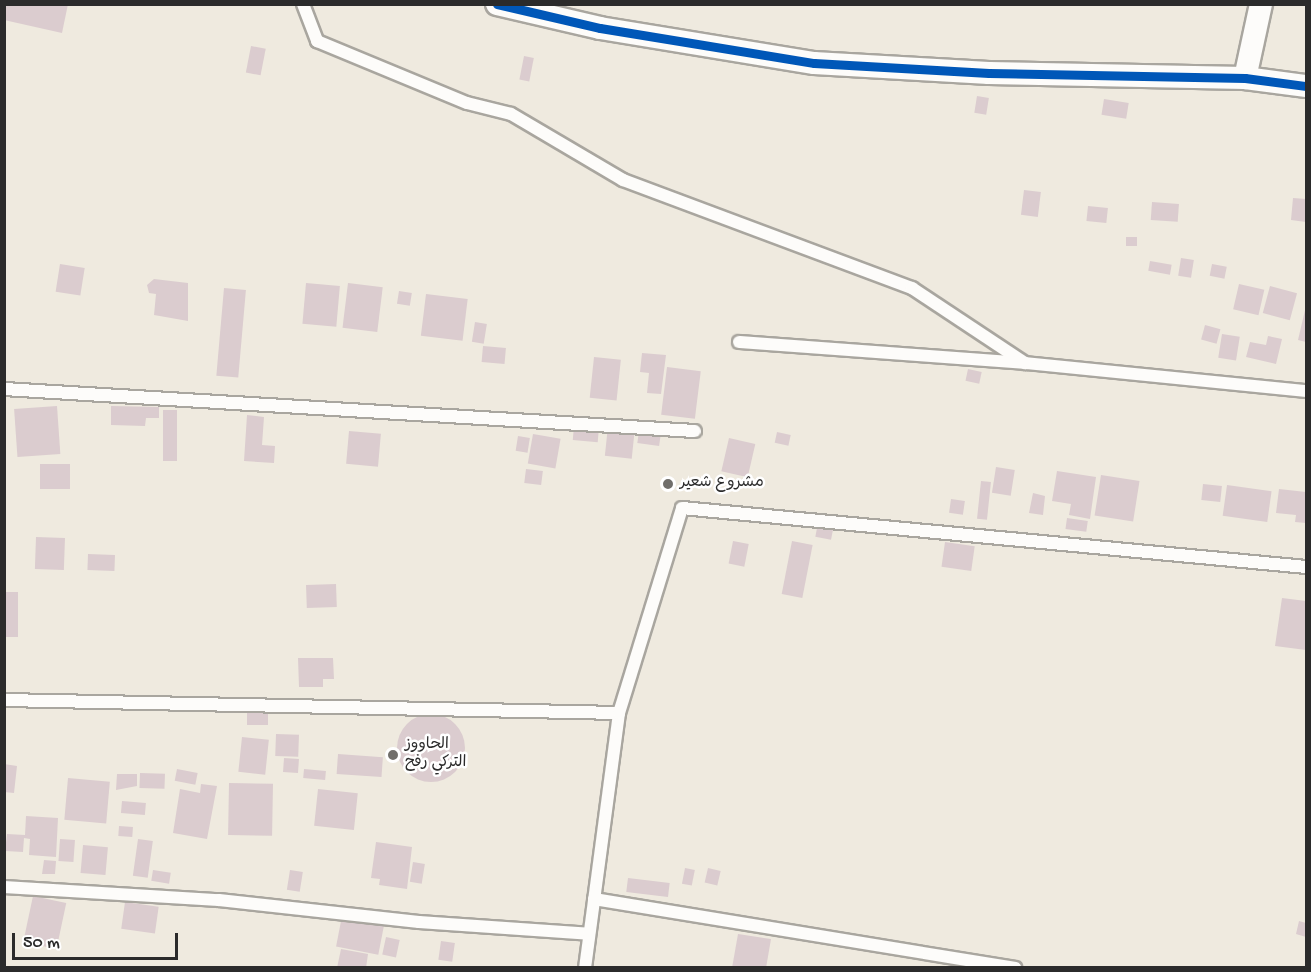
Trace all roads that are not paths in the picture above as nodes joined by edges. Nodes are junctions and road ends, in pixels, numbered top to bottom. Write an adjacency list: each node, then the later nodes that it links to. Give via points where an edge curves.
1 (303, 4): 7 (lane, via 317,41 467,103 511,114 623,180 912,288)
2 (497, 4): 4 (street, via 600,28 814,63 989,73)
3 (1261, 4): 4 (street)
4 (1245, 78): 5 (street)
5 (1306, 86)
6 (740, 342): 7 (lane)
7 (1025, 363): 9 (lane)
8 (4, 389): 10 (lane)
9 (1306, 391)
10 (695, 431)
11 (1306, 567): 13 (lane, via 682,508)
12 (4, 699): 13 (lane)
13 (620, 713): 15 (lane)
14 (4, 888): 16 (lane, via 219,900 420,922)
15 (594, 899): 16 (lane); 18 (lane)
16 (589, 934): 17 (lane)
17 (585, 968)
18 (1015, 968)

